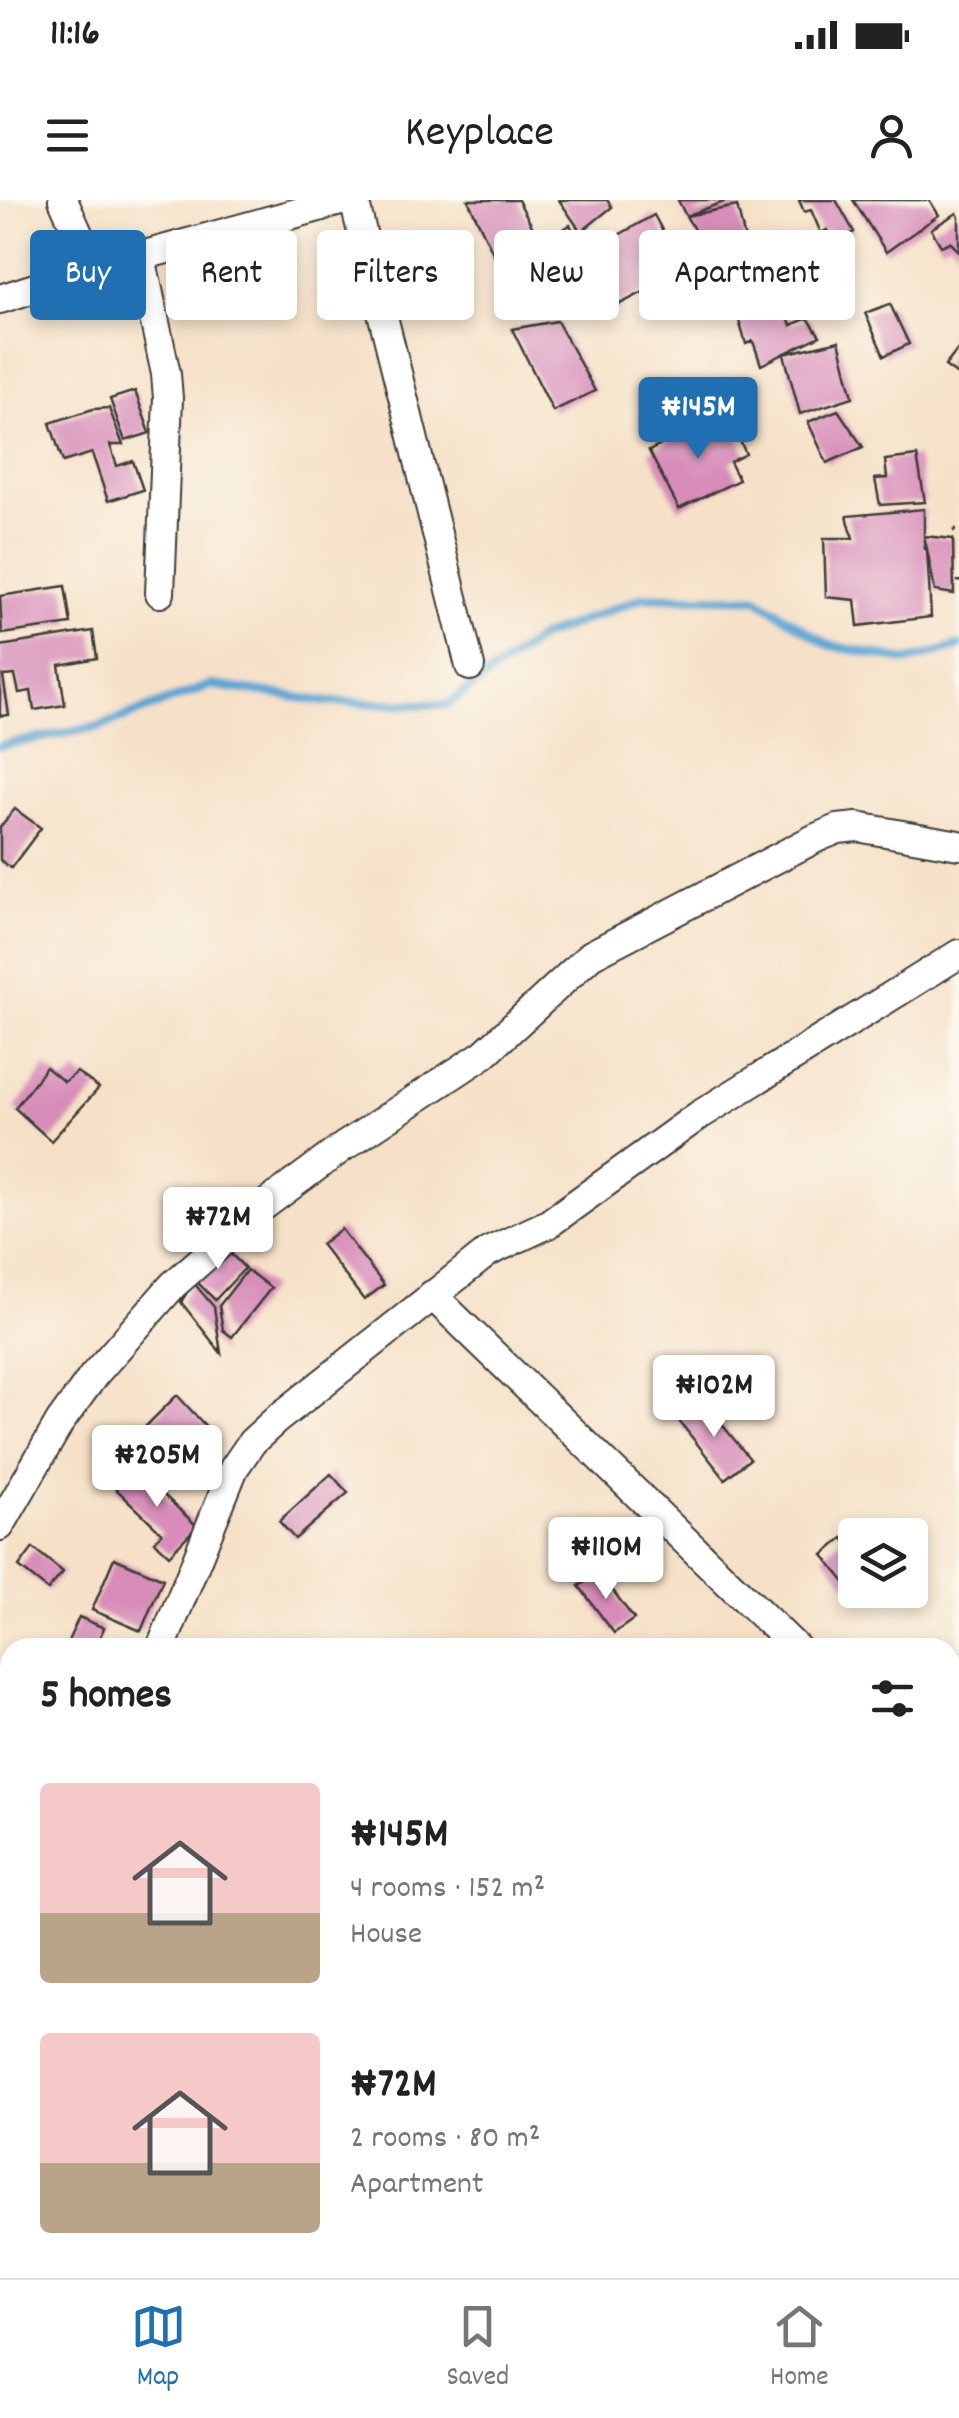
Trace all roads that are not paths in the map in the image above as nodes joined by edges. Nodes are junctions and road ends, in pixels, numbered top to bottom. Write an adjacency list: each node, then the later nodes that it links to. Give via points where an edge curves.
1 (63, 200): 4 (street)
2 (344, 200): 5 (street)
3 (354, 200): 10 (street)
4 (76, 230)
5 (146, 256)
6 (146, 280): 9 (street, via 168,398)
7 (30, 290): 8 (street)
8 (0, 299)
9 (160, 593)
10 (470, 666)
11 (959, 845): 14 (street, via 838,829 591,955 484,1054 262,1207 173,1286 94,1375)
12 (959, 954): 13 (street, via 698,1116 558,1217 488,1252)
13 (432, 1295): 15 (street, via 252,1442 234,1468); 16 (street)
14 (0, 1526)
15 (166, 1638)
16 (786, 1638)

